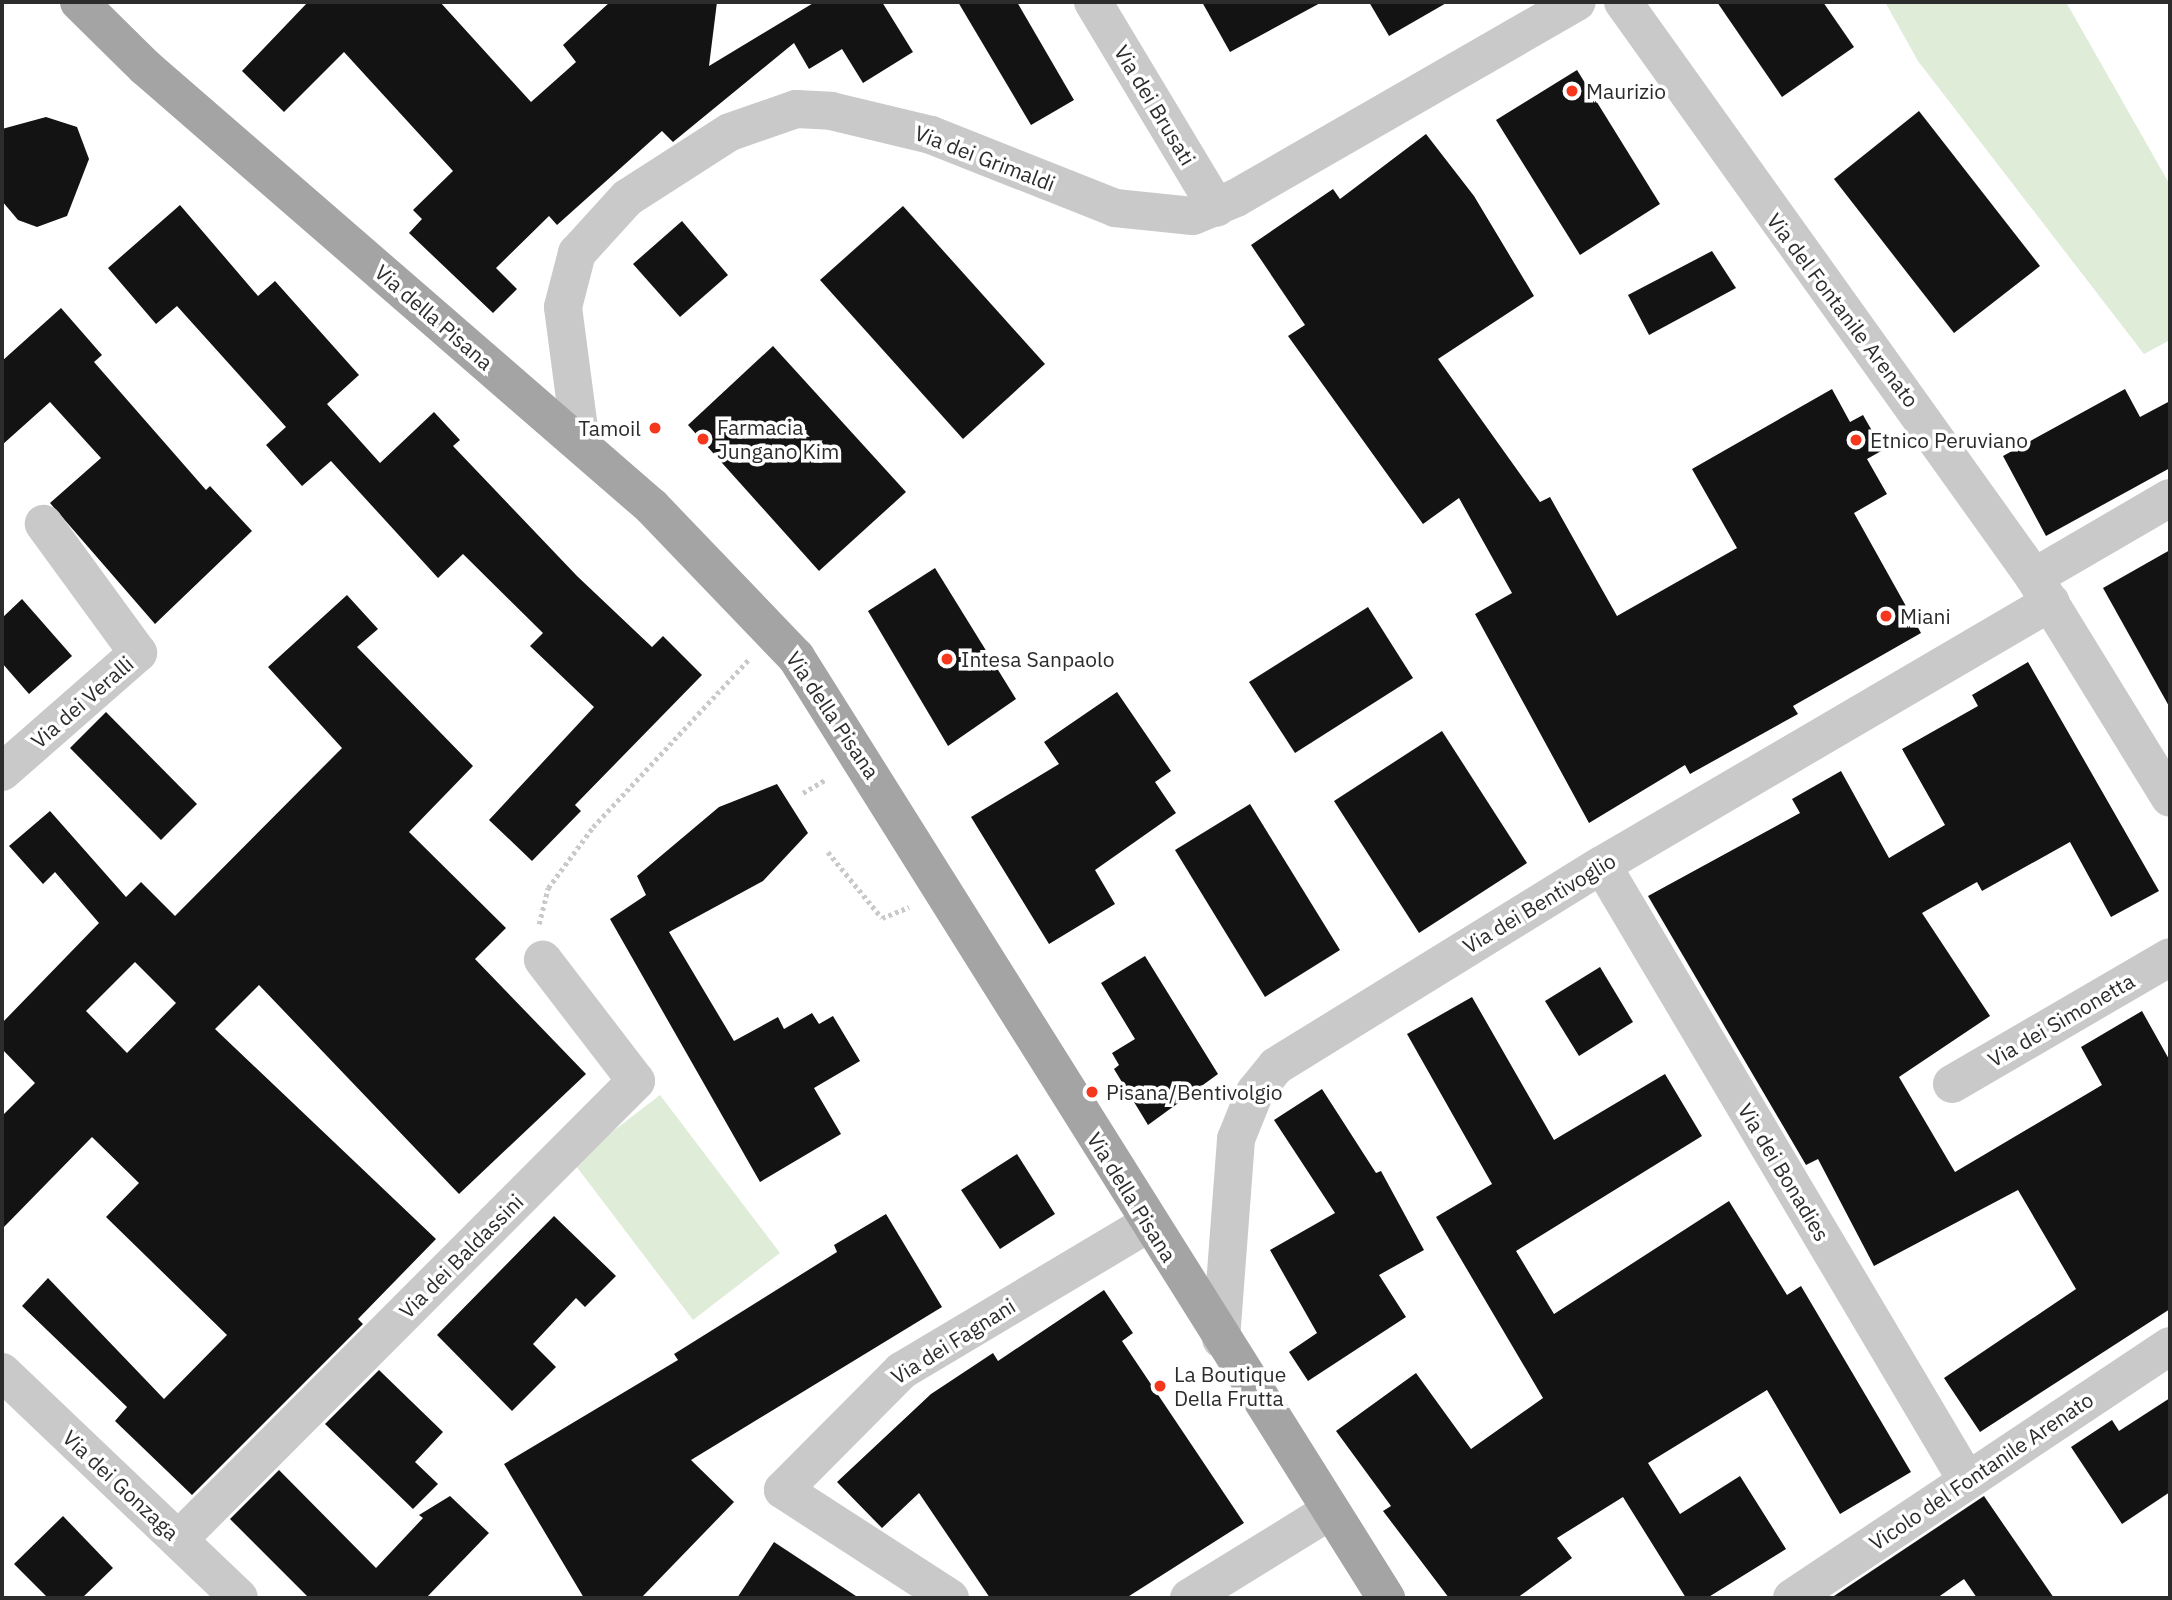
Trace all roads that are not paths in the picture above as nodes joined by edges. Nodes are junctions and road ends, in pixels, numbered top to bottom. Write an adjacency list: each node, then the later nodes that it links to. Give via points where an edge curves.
1 (79, 2): 6 (main road, Via della Pisana, via 145,67)
2 (1093, 2): 5 (street, Via dei Brusati)
3 (1577, 2): 5 (street, Via dei Grimaldi)
4 (1623, 2): 9 (street, Via del Fontanile Arenato)
5 (1217, 208): 6 (street, Via dei Grimaldi, via 1175,217 1115,208 931,135 856,116 810,108 760,119 654,178 606,216 576,253 564,307)
6 (581, 444): 16 (main road, Via della Pisana, via 775,631 831,706)
7 (2170, 498): 9 (street, Via dei Bentivoglio)
8 (44, 524): 10 (street, Via dei Veralli, via 138,653)
9 (2043, 589): 11 (street, Via del Fontanile Arenato); 12 (street, Via dei Bentivoglio)
10 (2, 772)
11 (2170, 798)
12 (1602, 865): 17 (street, Via dei Bentivoglio, via 1298,1048 1268,1076 1234,1149); 20 (street, Via dei Bonadies)
13 (2170, 957): 15 (street, Via dei Simonetta)
14 (543, 960): 22 (street, Via dei Baldassini, via 636,1081)
15 (1952, 1084)
16 (1148, 1224): 17 (main road, Via della Pisana); 24 (street, Via dei Fagnani, via 901,1371 783,1490)
17 (1222, 1339): 21 (main road, Via della Pisana)
18 (2170, 1346): 20 (street, Vicolo del Fontanile Arenato)
19 (2, 1372): 22 (street, Via dei Gonzaga)
20 (1966, 1479): 27 (street, Vicolo del Fontanile Arenato)
21 (1330, 1511): 25 (street); 26 (main road, Via della Pisana)
22 (178, 1539): 23 (street, Via dei Gonzaga)
23 (239, 1598)
24 (950, 1598)
25 (1189, 1598)
26 (1386, 1598)
27 (1792, 1598)

